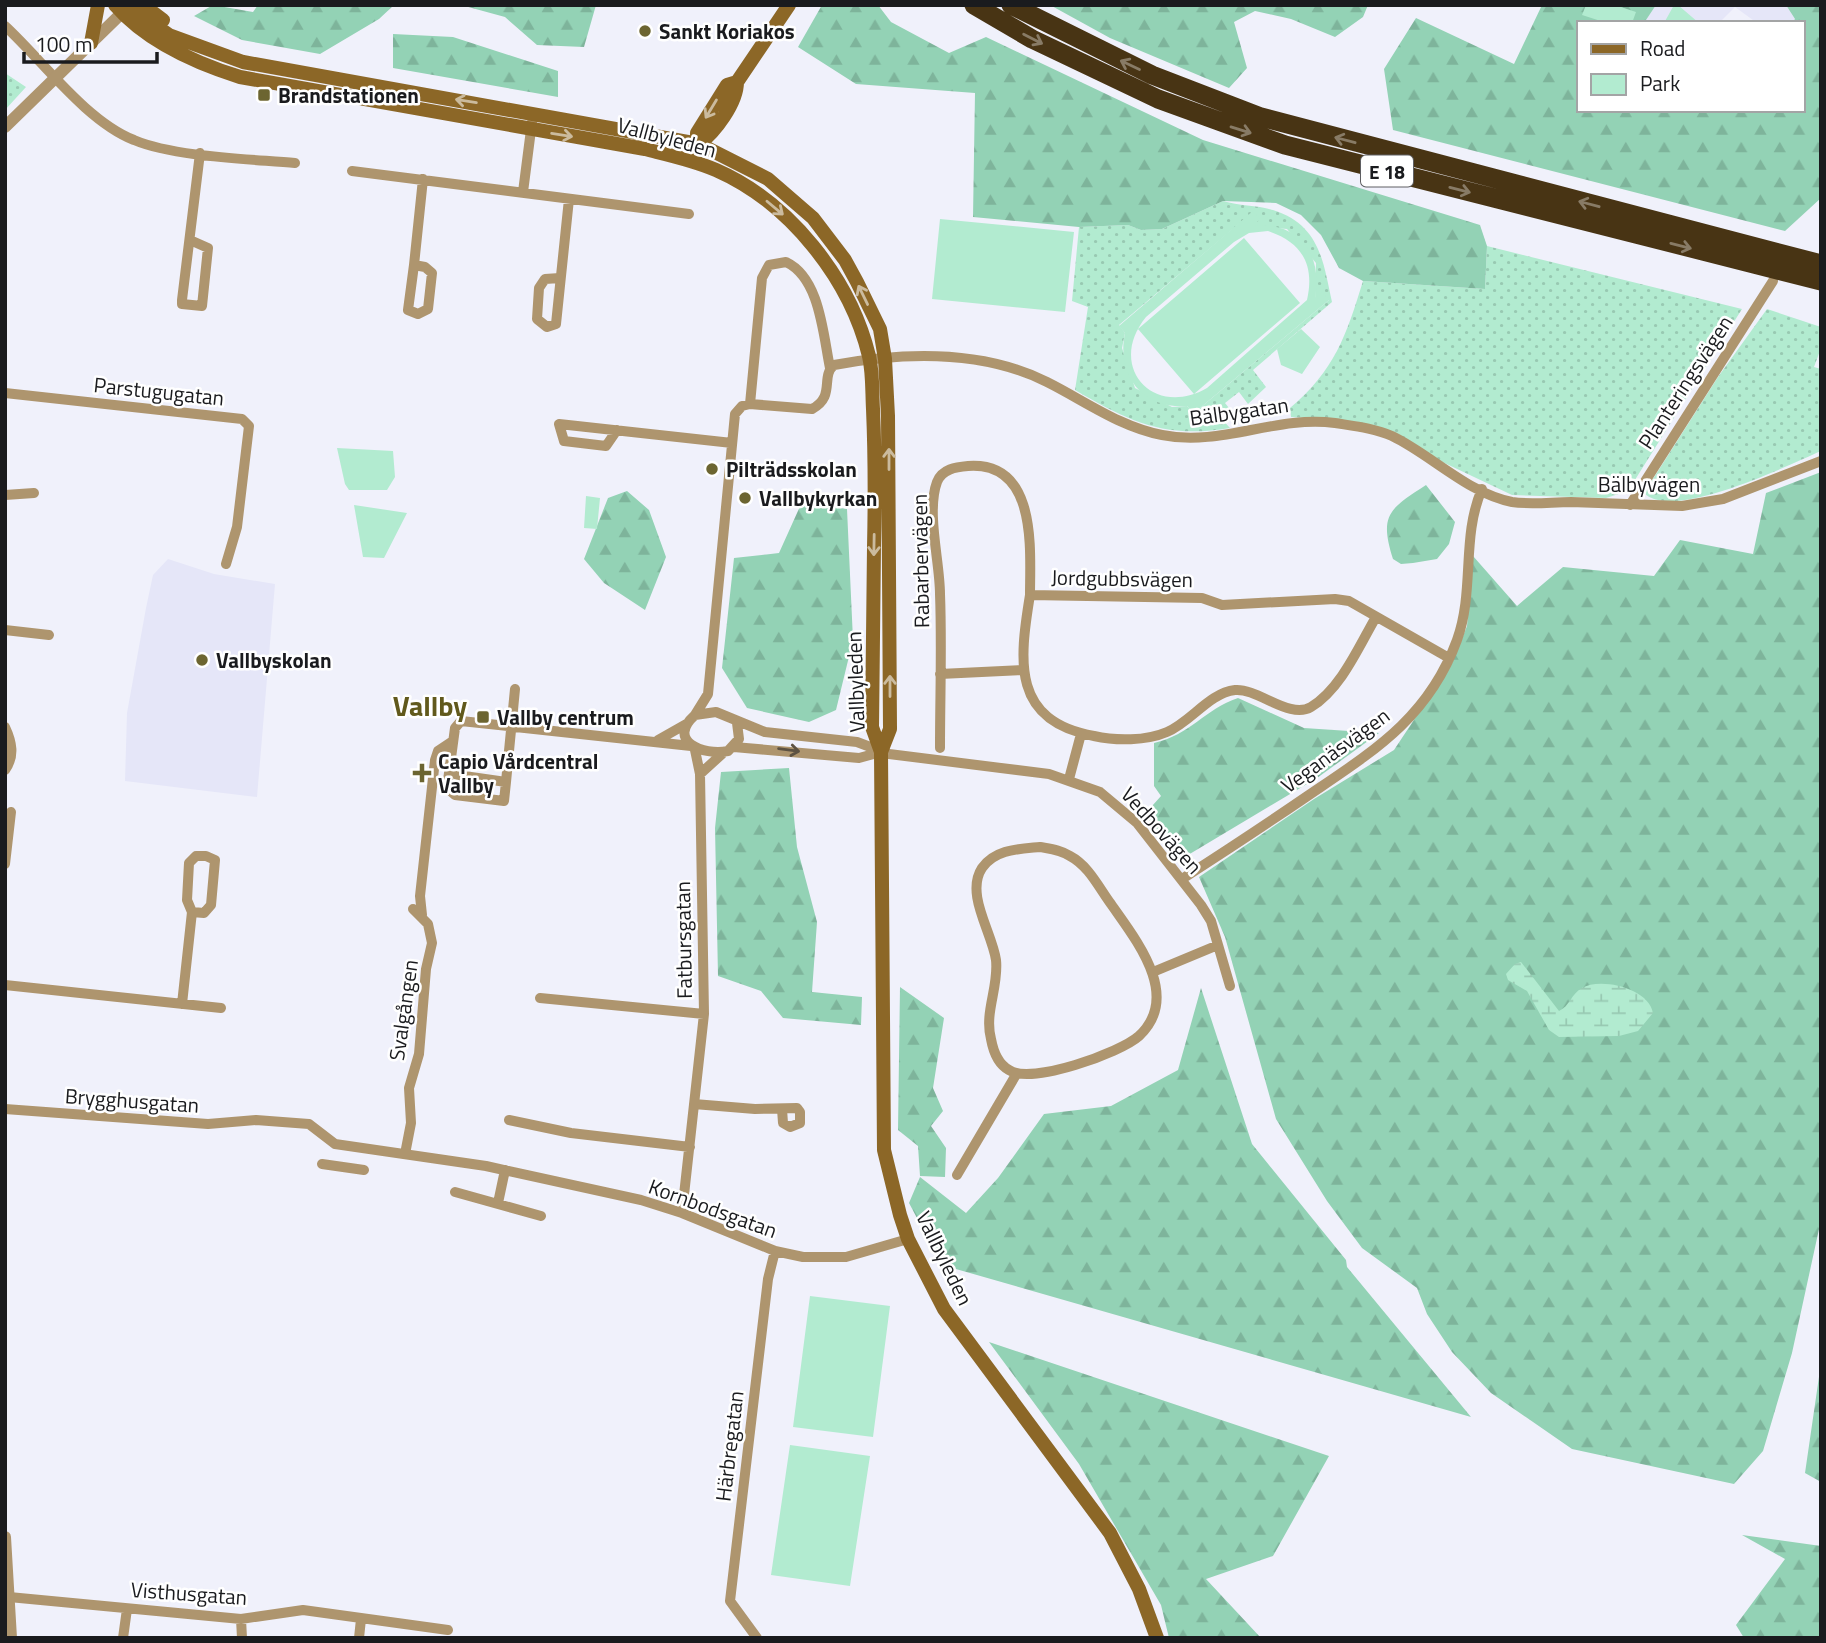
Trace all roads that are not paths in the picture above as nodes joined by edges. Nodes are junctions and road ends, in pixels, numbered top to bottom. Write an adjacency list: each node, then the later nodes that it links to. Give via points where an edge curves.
1 (98, 5): 7 (main road)
2 (789, 5): 9 (main road)
3 (974, 5): 29 (highway, E 18, one-way to 29, via 1032,39 1158,99 1285,145)
4 (1011, 5): 25 (highway, E 18, one-way to 4, via 1261,117 1152,75)
5 (128, 7): 7 (street); 10 (main road, Vallbyleden, one-way to 5, via 243,62); 13 (main road, Vallbyleden, via 138,27 195,62 240,77)
6 (5, 26): 8 (street)
7 (91, 43): 8 (street)
8 (56, 76): 12 (street); 15 (street, via 84,104 135,141)
9 (737, 82): 11 (main road, via 737,91); 14 (main road, one-way to 14, via 727,85 718,98 696,134)
10 (533, 112): 13 (street); 14 (main road, Vallbyleden)
11 (717, 125): 14 (main road); 16 (main road, via 717,139)
12 (5, 127)
13 (531, 130): 17 (main road, Vallbyleden, one-way to 17); 21 (street)
14 (699, 144): 16 (main road, Vallbyleden); 17 (main road)
15 (200, 153): 18 (street); 24 (street)
16 (725, 155): 31 (main road, Vallbyleden, one-way to 16, via 880,329 857,282 813,218 768,179)
17 (694, 161): 30 (main road, Vallbyleden, one-way to 30, via 743,184 809,242 846,299)
18 (295, 163)
19 (352, 171): 20 (street)
20 (423, 179): 21 (street); 26 (street)
21 (523, 192): 22 (street)
22 (569, 200): 23 (street); 27 (street)
23 (689, 214)
24 (190, 240): 24 (street, via 181,300 202,306 208,248)
25 (1821, 264)
26 (414, 265)
27 (561, 278)
28 (1773, 281): 42 (street, Planteringsvägen)
29 (1821, 281)
30 (870, 358): 31 (street); 32 (street); 64 (main road, Vallbyleden, one-way to 64, via 875,503 872,727)
31 (885, 359): 38 (street, Bälbygatan, via 969,358 1008,366 1127,425 1170,437 1215,438 1297,422 1373,429); 64 (main road, Vallbyleden, one-way to 31, via 890,729)
32 (830, 368): 34 (street, via 825,397 812,409); 34 (street, via 803,272 786,262 769,265 762,278)
33 (5, 393): 43 (street, Parstugugatan, via 247,422 237,527)
34 (750, 404): 36 (street, via 735,414)
35 (617, 430): 35 (street, via 571,424 559,424 564,441 576,444 606,446); 36 (street)
36 (732, 443): 52 (street)
37 (1821, 461): 42 (street, Bälbyvägen, via 1709,503)
38 (1482, 489): 41 (street, Bälbygatan); 48 (street, Veganäsvägen, via 1472,521 1464,619)
39 (34, 493): 40 (street)
40 (5, 495)
41 (1511, 502): 42 (street, Bälbyvägen)
42 (1630, 505)
43 (226, 564)
44 (1030, 595): 45 (street, Jordgubbsvägen, via 1202,598 1222,605 1335,599 1349,601); 49 (street, Jordgubbsvägen); 50 (street, Rabarbervägen, via 1029,531 1017,488 996,471 977,465 952,467 938,479 933,500)
45 (1376, 617): 48 (street, Jordgubbsvägen); 58 (street, Jordgubbsvägen, via 1331,688 1308,709 1293,709 1237,690 1224,693 1166,733 1110,739)
46 (5, 630): 47 (street)
47 (49, 635)
48 (1449, 658): 72 (street, Veganäsvägen, via 1422,705 1386,742)
49 (1023, 670): 50 (street); 58 (street, Jordgubbsvägen, via 1031,699 1047,719)
50 (940, 674): 62 (street, Rabarbervägen)
51 (515, 689): 56 (street)
52 (708, 694): 53 (street); 54 (street)
53 (724, 716): 54 (street, via 707,712); 55 (street)
54 (692, 719): 60 (street); 61 (street, via 686,737)
55 (737, 723): 63 (street, via 739,739); 64 (street, via 765,732 857,742)
56 (512, 726): 59 (street, Svalgången, via 461,721); 60 (street); 69 (street)
57 (5, 727): 66 (street, via 12,747)
58 (1081, 734): 68 (street)
59 (453, 741): 65 (street); 90 (street, Svalgången, via 442,746 435,760 418,912 428,924 432,943 419,1054 409,1088 411,1123)
60 (656, 741): 61 (street)
61 (693, 748): 63 (street, via 711,753); 67 (street, Fatbursgatan)
62 (940, 748)
63 (731, 749): 64 (street, one-way to 64, via 859,758); 67 (street)
64 (881, 752): 68 (street, Vedbovägen); 98 (main road, Vallbyleden, via 884,1150)
65 (449, 765): 69 (street, via 457,775); 69 (street, via 447,788 455,795 504,801)
66 (5, 770)
67 (700, 774): 81 (street, Fatbursgatan)
68 (1069, 779): 72 (street, Vedbovägen, via 1124,809)
69 (506, 782)
70 (11, 812): 71 (street)
71 (5, 864)
72 (1182, 879): 74 (street, Vedbovägen, via 1211,921)
73 (192, 912): 73 (street, via 187,900 189,863 196,856 206,856 215,860 211,905 204,913); 79 (street)
74 (1218, 945): 75 (street); 77 (street, Vedbovägen)
75 (1153, 972): 82 (street, via 1154,1011 1133,1042 1089,1061); 82 (street, via 1092,877 1071,856 1040,847 1012,850 989,860 981,869 976,891 996,960 989,1028 996,1056)
76 (5, 985): 79 (street)
77 (1230, 986)
78 (540, 998): 81 (street)
79 (182, 1004): 80 (street)
80 (221, 1009)
81 (704, 1014): 83 (street, Fatbursgatan)
82 (1017, 1073): 93 (street)
83 (694, 1104): 85 (street); 89 (street, Fatbursgatan)
84 (5, 1109): 86 (street, Brygghusgatan, via 208,1125)
85 (782, 1109)
86 (256, 1120): 88 (street, Kornbodsgatan, via 309,1125)
87 (509, 1120): 89 (street, via 571,1133)
88 (335, 1144): 90 (street, Kornbodsgatan); 91 (street, via 325,1164)
89 (690, 1147): 96 (street, Fatbursgatan)
90 (405, 1154): 92 (street, Kornbodsgatan)
91 (364, 1170)
92 (505, 1170): 95 (street); 96 (street, Kornbodsgatan)
93 (957, 1175)
94 (455, 1192): 95 (street)
95 (498, 1203): 97 (street)
96 (682, 1213): 99 (street, Kornbodsgatan)
97 (541, 1216)
98 (908, 1239): 99 (street, Kornbodsgatan, via 865,1253 828,1258); 111 (main road, Vallbyleden, via 944,1308 1110,1532)
99 (775, 1251): 110 (street, Härbregatan, via 730,1601)
100 (5, 1537): 101 (street)
101 (9, 1597): 102 (street, Visthusgatan); 106 (street)
102 (127, 1609): 103 (street, Visthusgatan); 107 (street)
103 (241, 1619): 104 (street, Visthusgatan, via 303,1610); 108 (street)
104 (361, 1619): 105 (street, Visthusgatan); 109 (street)
105 (448, 1630)
106 (11, 1638)
107 (123, 1638)
108 (242, 1638)
109 (359, 1638)
110 (758, 1638)
111 (1157, 1638)

